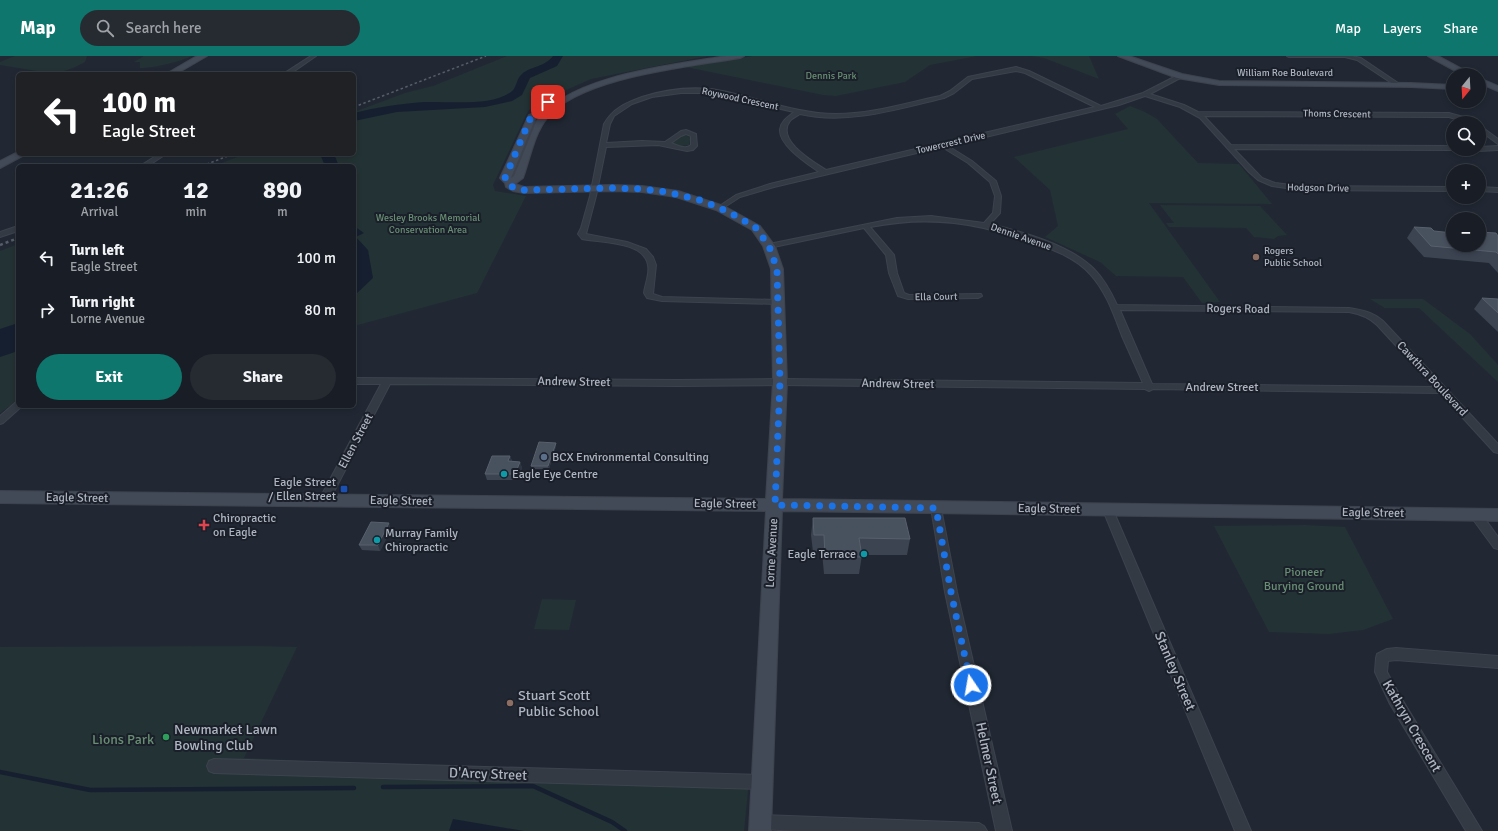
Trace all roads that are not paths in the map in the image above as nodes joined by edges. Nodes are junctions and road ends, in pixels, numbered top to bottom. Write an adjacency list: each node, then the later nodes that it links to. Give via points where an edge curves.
1 (203, 56): 9 (main road)
2 (314, 56): 10 (street)
3 (719, 56): 36 (main road, via 614,75 592,81 555,97 530,119 505,178)
4 (740, 56): 36 (main road, via 634,75 578,92 552,108 543,117 518,178)
5 (1122, 56): 11 (main road, William Roe Boulevard)
6 (1289, 56): 13 (street, via 1364,60)
7 (1432, 56): 8 (main road)
8 (1455, 68)
9 (174, 72)
10 (289, 72)
11 (1180, 76): 13 (main road, William Roe Boulevard, via 1223,83); 17 (street, Towercrest Drive)
12 (1486, 83): 16 (main road)
13 (1398, 85): 14 (main road, William Roe Boulevard)
14 (1446, 87)
15 (1486, 87): 16 (main road)
16 (1497, 88)
17 (1145, 94): 18 (street, Towercrest Drive); 20 (street, Hodgson Drive, via 1182,106)
18 (1101, 108): 19 (street, Roywood Crescent, via 1027,72 1010,69 970,78 942,97 870,113 836,116); 26 (street, Towercrest Drive)
19 (798, 112): 25 (street, Roywood Crescent, via 711,91 673,92 643,99 618,110 608,121); 35 (street, via 783,127 783,135 789,146)
20 (1197, 114): 21 (street, Thoms Crescent); 27 (street, Hodgson Drive)
21 (1454, 116)
22 (1486, 133): 23 (street)
23 (1498, 142)
24 (666, 144): 25 (street)
25 (603, 145): 37 (street, Roywood Crescent)
26 (943, 145): 35 (street, Towercrest Drive); 42 (street, via 970,162 993,182 998,196 996,213)
27 (1229, 147): 28 (street); 38 (street, Hodgson Drive, via 1260,180 1274,185 1300,188)
28 (1446, 148)
29 (1498, 148): 30 (street)
30 (1486, 149)
31 (17, 156): 34 (main road)
32 (160, 156): 33 (street)
33 (146, 164)
34 (0, 165)
35 (825, 173): 41 (street, Towercrest Drive, via 756,189 738,196)
36 (510, 182): 37 (main road, Lorne Avenue, via 511,186 517,189)
37 (594, 188): 41 (main road, Lorne Avenue, via 678,194); 48 (street, Roywood Crescent, via 582,234 585,237 630,245 648,255 652,264 648,293 650,296 662,300)
38 (1446, 189)
39 (1486, 189): 40 (street)
40 (1498, 190)
41 (720, 208): 46 (main road, Lorne Avenue, via 756,228)
42 (986, 225): 43 (street, Dennie Avenue, via 930,218 897,220); 49 (street, Dennie Avenue, via 1046,245 1081,262 1107,292)
43 (866, 226): 46 (street, Dennie Avenue); 47 (street, Ella Court, via 890,255 901,294 908,297)
44 (16, 229): 45 (street)
45 (0, 235)
46 (769, 246): 48 (main road, Lorne Avenue, via 777,269)
47 (978, 296)
48 (777, 302): 53 (main road, Lorne Avenue)
49 (1114, 307): 50 (street, Rogers Road); 54 (street, Dennie Avenue)
50 (1362, 312): 55 (street, Cawthra Boulevard, via 1375,318)
51 (356, 381): 52 (street, Andrew Street)
52 (387, 381): 53 (street, Andrew Street); 60 (street, Ellen Street)
53 (780, 382): 54 (street, Andrew Street); 61 (main road, Lorne Avenue)
54 (1149, 388): 55 (street, Andrew Street)
55 (1442, 390): 58 (street, Cawthra Boulevard)
56 (16, 407): 57 (street)
57 (0, 421)
58 (1498, 450)
59 (0, 497): 60 (main road, Eagle Street)
60 (324, 500): 61 (main road, Eagle Street)
61 (775, 505): 62 (main road, Eagle Street); 69 (main road, Lorne Avenue)
62 (936, 508): 63 (main road, Eagle Street); 72 (street, Helmer Street, via 951,592)
63 (1108, 510): 64 (main road, Eagle Street); 73 (street, Stanley Street)
64 (1476, 515): 65 (main road, Eagle Street); 66 (street)
65 (1498, 515)
66 (1498, 545)
67 (1498, 662): 74 (street, Kathryn Crescent, via 1396,654 1387,655 1381,662 1381,672 1395,700)
68 (214, 766): 69 (street, D'Arcy Street)
69 (761, 782): 70 (main road, Lorne Avenue)
70 (760, 826): 71 (street)
71 (979, 831)
72 (1004, 831)
73 (1243, 831)
74 (1474, 831)

